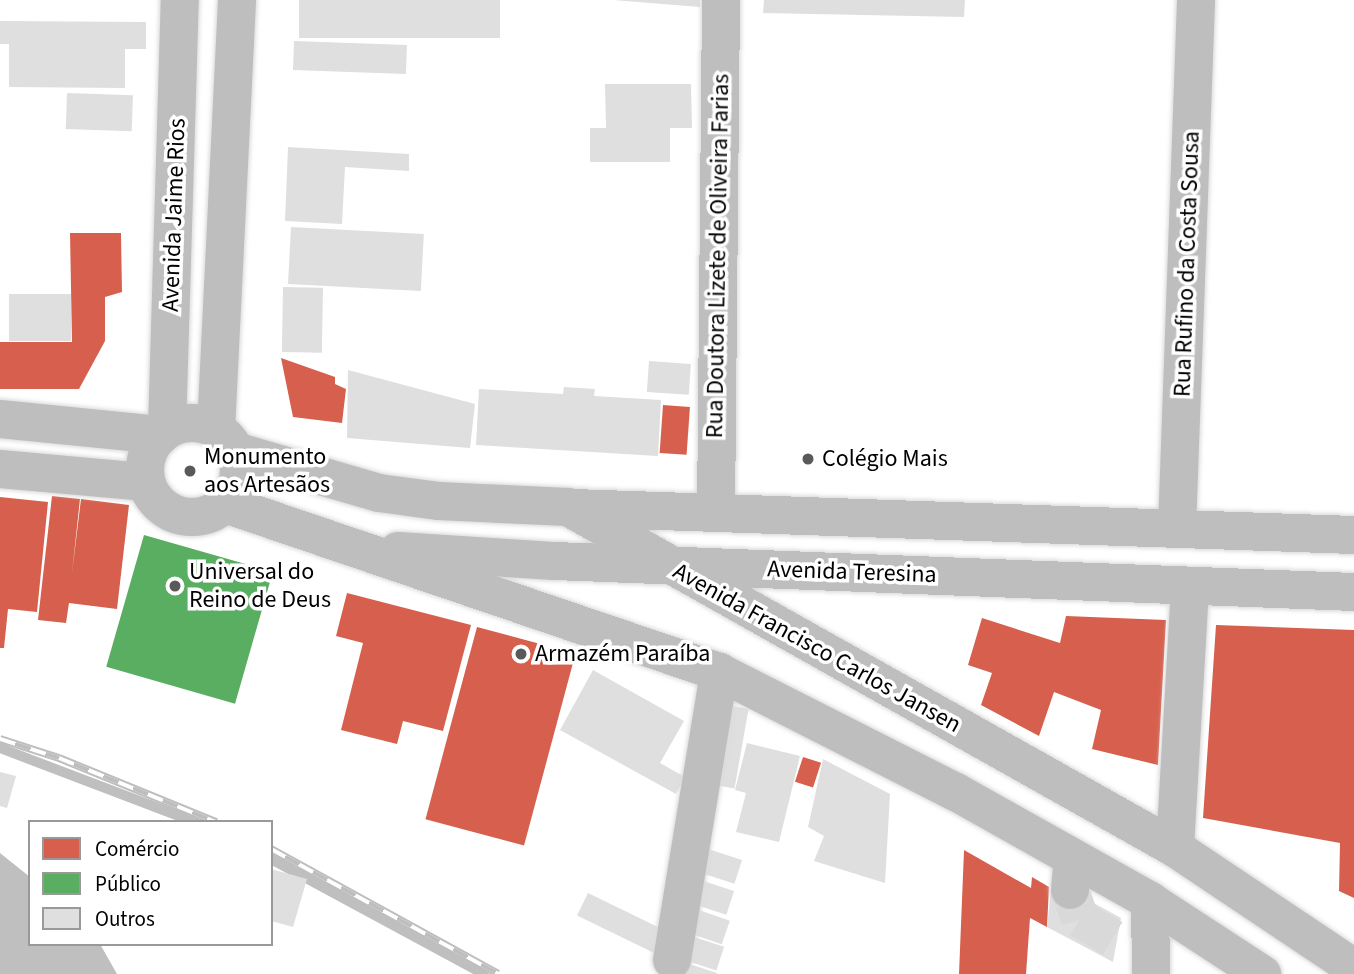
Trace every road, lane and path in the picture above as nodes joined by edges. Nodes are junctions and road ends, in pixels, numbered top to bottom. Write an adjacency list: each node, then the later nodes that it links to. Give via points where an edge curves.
1 (180, 0): 6 (main road, Avenida Jaime Rios)
2 (237, 0): 7 (main road, Avenida Jaime Rios)
3 (721, 0): 12 (main road, Rua Doutora Lizete de Oliveira Farias)
4 (1196, 0): 13 (main road, Rua Rufino da Costa Sousa)
5 (0, 419): 6 (main road, Avenida Francisco Carlos Jansen)
6 (164, 433): 7 (main road, Avenida Francisco Carlos Jansen, via 191,424); 9 (main road, via 147,456)
7 (225, 440): 10 (main road, via 239,479); 11 (main road, Avenida Francisco Carlos Jansen, via 379,493)
8 (0, 469): 9 (main road)
9 (146, 482): 10 (main road, via 161,505 186,517 214,512)
10 (225, 504): 15 (main road)
11 (568, 508): 12 (main road); 16 (main road, Avenida Francisco Carlos Jansen)
12 (716, 513): 13 (main road)
13 (1177, 528): 14 (main road)
14 (1354, 535)
15 (351, 548): 16 (main road, Avenida Teresina); 20 (main road)
16 (670, 566): 18 (main road, Avenida Teresina); 21 (main road, Avenida Francisco Carlos Jansen)
17 (1354, 579): 19 (main road)
18 (1190, 586): 19 (main road, Avenida Teresina); 23 (main road)
19 (1354, 592)
20 (719, 672): 22 (main road); 26 (main road)
21 (984, 741): 22 (main road); 23 (main road, Avenida Francisco Carlos Jansen)
22 (956, 792): 24 (main road, via 1071,874)
23 (1175, 848): 27 (main road, Avenida Francisco Carlos Jansen)
24 (1150, 901): 25 (main road); 28 (main road)
25 (1140, 952)
26 (672, 960)
27 (1354, 968)
28 (1262, 974)

